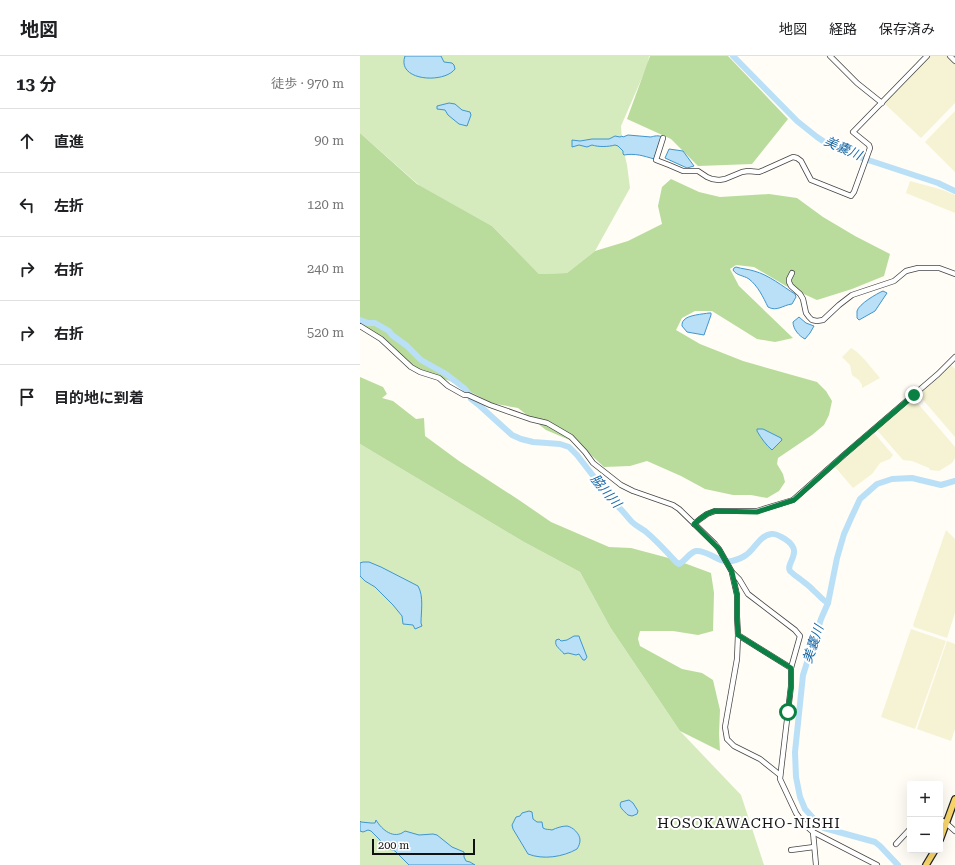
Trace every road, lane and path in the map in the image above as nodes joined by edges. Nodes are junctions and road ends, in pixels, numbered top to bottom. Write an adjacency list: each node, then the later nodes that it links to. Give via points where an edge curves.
1 (830, 56): 5 (street)
2 (928, 56): 5 (street)
3 (950, 56): 4 (street)
4 (955, 61)
5 (882, 103): 6 (street, via 853,132 870,148 851,196 811,180 801,162 793,157 759,172 742,172 719,180 698,171 683,172 656,160)
6 (663, 138)
7 (792, 273): 8 (street, via 789,279 791,286 800,294 809,317 817,322 823,320 852,295 894,280 906,271 939,268)
8 (955, 274)
9 (360, 326): 11 (street, via 381,339 420,372 439,378 464,395 530,420 547,423 571,437 593,463 621,485 679,509)
10 (955, 357): 11 (street, via 794,500 757,512 714,511)
11 (694, 524): 12 (street, via 715,544)
12 (732, 572): 13 (street, via 737,595); 14 (street, via 748,594 800,636)
13 (738, 635): 14 (street); 15 (street, via 737,659 725,727 727,739)
14 (791, 668): 15 (street)
15 (780, 775): 20 (street, via 796,813)
16 (955, 799): 18 (main road)
17 (943, 821): 18 (street)
18 (946, 823): 19 (street); 22 (main road)
19 (955, 831)
20 (813, 832): 24 (street); 28 (street)
21 (907, 832): 23 (street)
22 (943, 832)
23 (896, 844)
24 (814, 847): 25 (street); 27 (street)
25 (791, 850)
26 (933, 853): 29 (main road)
27 (816, 865)
28 (877, 865)
29 (926, 865)

